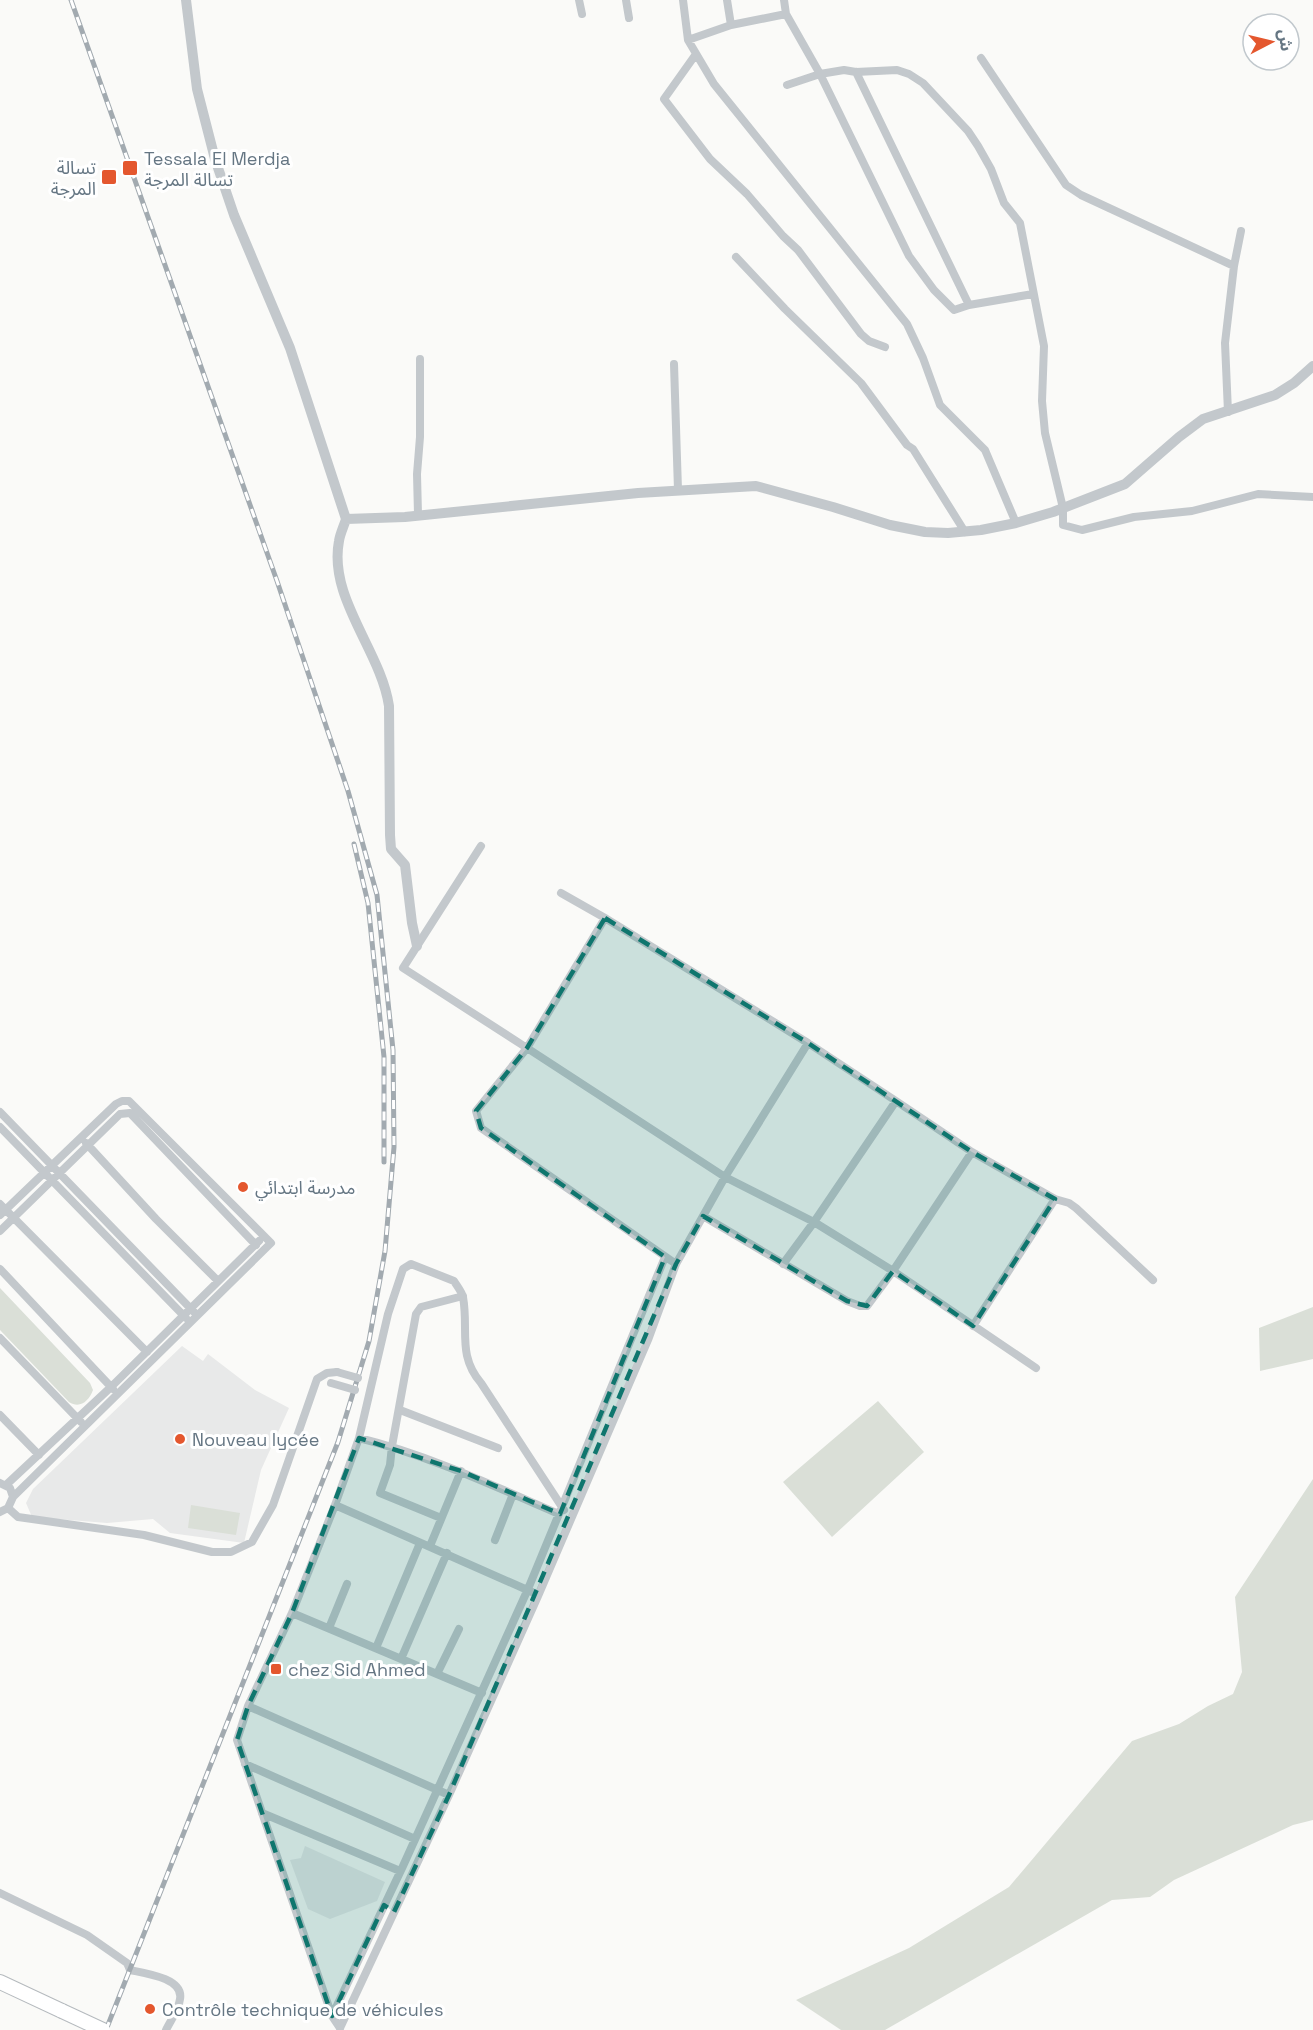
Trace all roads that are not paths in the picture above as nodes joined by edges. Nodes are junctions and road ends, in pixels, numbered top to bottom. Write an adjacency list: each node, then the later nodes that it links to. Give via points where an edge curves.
1 (186, 0): 31 (street, via 197,89 215,159 290,348)
2 (579, 0): 7 (street)
3 (626, 0): 9 (street)
4 (682, 0): 11 (street)
5 (727, 0): 10 (street)
6 (784, 0): 8 (street)
7 (582, 14)
8 (786, 14): 10 (street); 15 (street)
9 (629, 18)
10 (731, 25): 11 (street)
11 (688, 40): 12 (street)
12 (696, 54): 22 (street, via 664,99 710,159 798,250 861,334); 32 (street, via 714,84 907,324 940,405 985,450)
13 (981, 58): 19 (street, via 1066,185)
14 (856, 72): 15 (street); 20 (street, via 897,70 909,74 923,83 968,131 991,169 1004,203 1020,223); 21 (street)
15 (820, 74): 16 (street); 21 (street, via 909,256 949,307 954,310)
16 (787, 85)
17 (1241, 231): 19 (street)
18 (736, 257): 33 (street, via 861,383 913,449)
19 (1234, 266): 26 (street, via 1225,343)
20 (1033, 294): 21 (street); 29 (street, via 1044,346 1045,433)
21 (969, 305)
22 (885, 347)
23 (420, 360): 30 (street)
24 (674, 364): 27 (street)
25 (1313, 366): 26 (street, via 1275,395)
26 (1228, 412): 29 (street, via 1203,420 1125,484)
27 (678, 490): 30 (street); 33 (street, via 756,486 890,525 926,532)
28 (1313, 496): 29 (street, via 1258,494 1192,511 1134,516 1082,530 1063,525)
29 (1063, 508): 32 (street)
30 (418, 514): 31 (street)
31 (346, 519): 37 (street, via 338,542 339,577 387,686 391,849 405,865)
32 (1016, 523): 33 (street)
33 (965, 532)
34 (481, 846): 37 (street)
35 (561, 893): 36 (street)
36 (605, 918): 38 (street); 39 (street)
37 (417, 946): 39 (street, via 403,968)
38 (808, 1043): 40 (street); 48 (street)
39 (527, 1048): 48 (street); 57 (street, via 476,1111 482,1128)
40 (896, 1101): 45 (street); 53 (street)
41 (0, 1112): 46 (street)
42 (0, 1127): 46 (street)
43 (80, 1137): 44 (street); 46 (street); 55 (street, via 116,1104 129,1101)
44 (88, 1146): 47 (street); 56 (street, via 120,1114 130,1113); 63 (street)
45 (972, 1152): 49 (street); 61 (street)
46 (47, 1168): 47 (street); 50 (street)
47 (56, 1177): 52 (street); 65 (street); 66 (street)
48 (725, 1177): 51 (street); 53 (street)
49 (1055, 1199): 62 (street, via 1076,1208); 69 (street)
50 (2, 1209): 52 (street)
51 (703, 1216): 58 (street); 59 (street)
52 (14, 1217): 54 (street); 71 (street)
53 (814, 1222): 59 (street); 61 (street)
54 (0, 1231)
55 (264, 1236): 56 (street); 67 (street, via 271,1244)
56 (256, 1245): 63 (street)
57 (665, 1257): 58 (street); 92 (street)
58 (676, 1264): 94 (street, via 648,1340)
59 (783, 1264): 61 (street, via 860,1306 867,1306)
60 (0, 1269): 74 (street)
61 (893, 1271): 69 (street)
62 (1153, 1280)
63 (219, 1281): 65 (street)
64 (463, 1296): 73 (street, via 454,1281 411,1264 403,1269); 78 (street, via 421,1307 416,1314); 92 (street, via 470,1371)
65 (190, 1308): 66 (street); 67 (street)
66 (184, 1316): 68 (street); 71 (street)
67 (198, 1316): 68 (street)
68 (191, 1323): 76 (street)
69 (973, 1326): 72 (street)
70 (0, 1338): 80 (street)
71 (147, 1352): 74 (street)
72 (1036, 1368)
73 (372, 1382): 75 (street, bridge, via 327,1373 317,1378); 77 (street)
74 (111, 1387): 76 (street); 80 (street)
75 (314, 1389): 77 (street, bridge, via 331,1383); 91 (street, via 273,1505 252,1542 231,1552 212,1552 144,1535 18,1517)
76 (118, 1393): 81 (street)
77 (369, 1394): 82 (street)
78 (400, 1410): 83 (street); 84 (street)
79 (0, 1415): 85 (street)
80 (78, 1418): 81 (street); 85 (street)
81 (85, 1426): 89 (street)
82 (359, 1438): 83 (street); 90 (street)
83 (392, 1446): 86 (street); 93 (street, via 380,1493)
84 (498, 1448)
85 (39, 1455): 87 (street)
86 (461, 1472): 88 (street); 93 (street)
87 (3, 1484): 89 (street, via 10,1488)
88 (513, 1494): 92 (street); 95 (street)
89 (13, 1497): 91 (street)
90 (335, 1504): 96 (street); 102 (street)
91 (4, 1510)
92 (561, 1511): 94 (street); 100 (street)
93 (441, 1518): 97 (street)
94 (569, 1519): 101 (street)
95 (495, 1540)
96 (420, 1543): 97 (street); 105 (street)
97 (430, 1546): 98 (street)
98 (447, 1553): 100 (street); 106 (street)
99 (347, 1584): 103 (street)
100 (528, 1589): 101 (street); 108 (street)
101 (538, 1596): 112 (street)
102 (292, 1613): 103 (street); 109 (street)
103 (328, 1628): 105 (street)
104 (459, 1629): 107 (street)
105 (376, 1648): 106 (street)
106 (401, 1659): 107 (street)
107 (437, 1674): 108 (street)
108 (482, 1693): 111 (street)
109 (248, 1706): 110 (street, via 237,1740); 111 (street)
110 (245, 1764): 113 (street); 114 (street)
111 (437, 1790): 112 (street); 114 (street)
112 (449, 1795): 118 (street)
113 (262, 1814): 115 (street); 120 (street)
114 (415, 1839): 115 (street)
115 (400, 1871): 117 (street)
116 (0, 1893): 122 (street, via 87,1935 127,1963 130,1970 153,1974 177,1985 180,2000)
117 (384, 1905): 118 (street); 120 (street)
118 (394, 1912): 120 (street, via 340,2028)
119 (0, 1982): 121 (main road, bridge)
120 (332, 2016)
121 (104, 2030)
122 (166, 2030)

